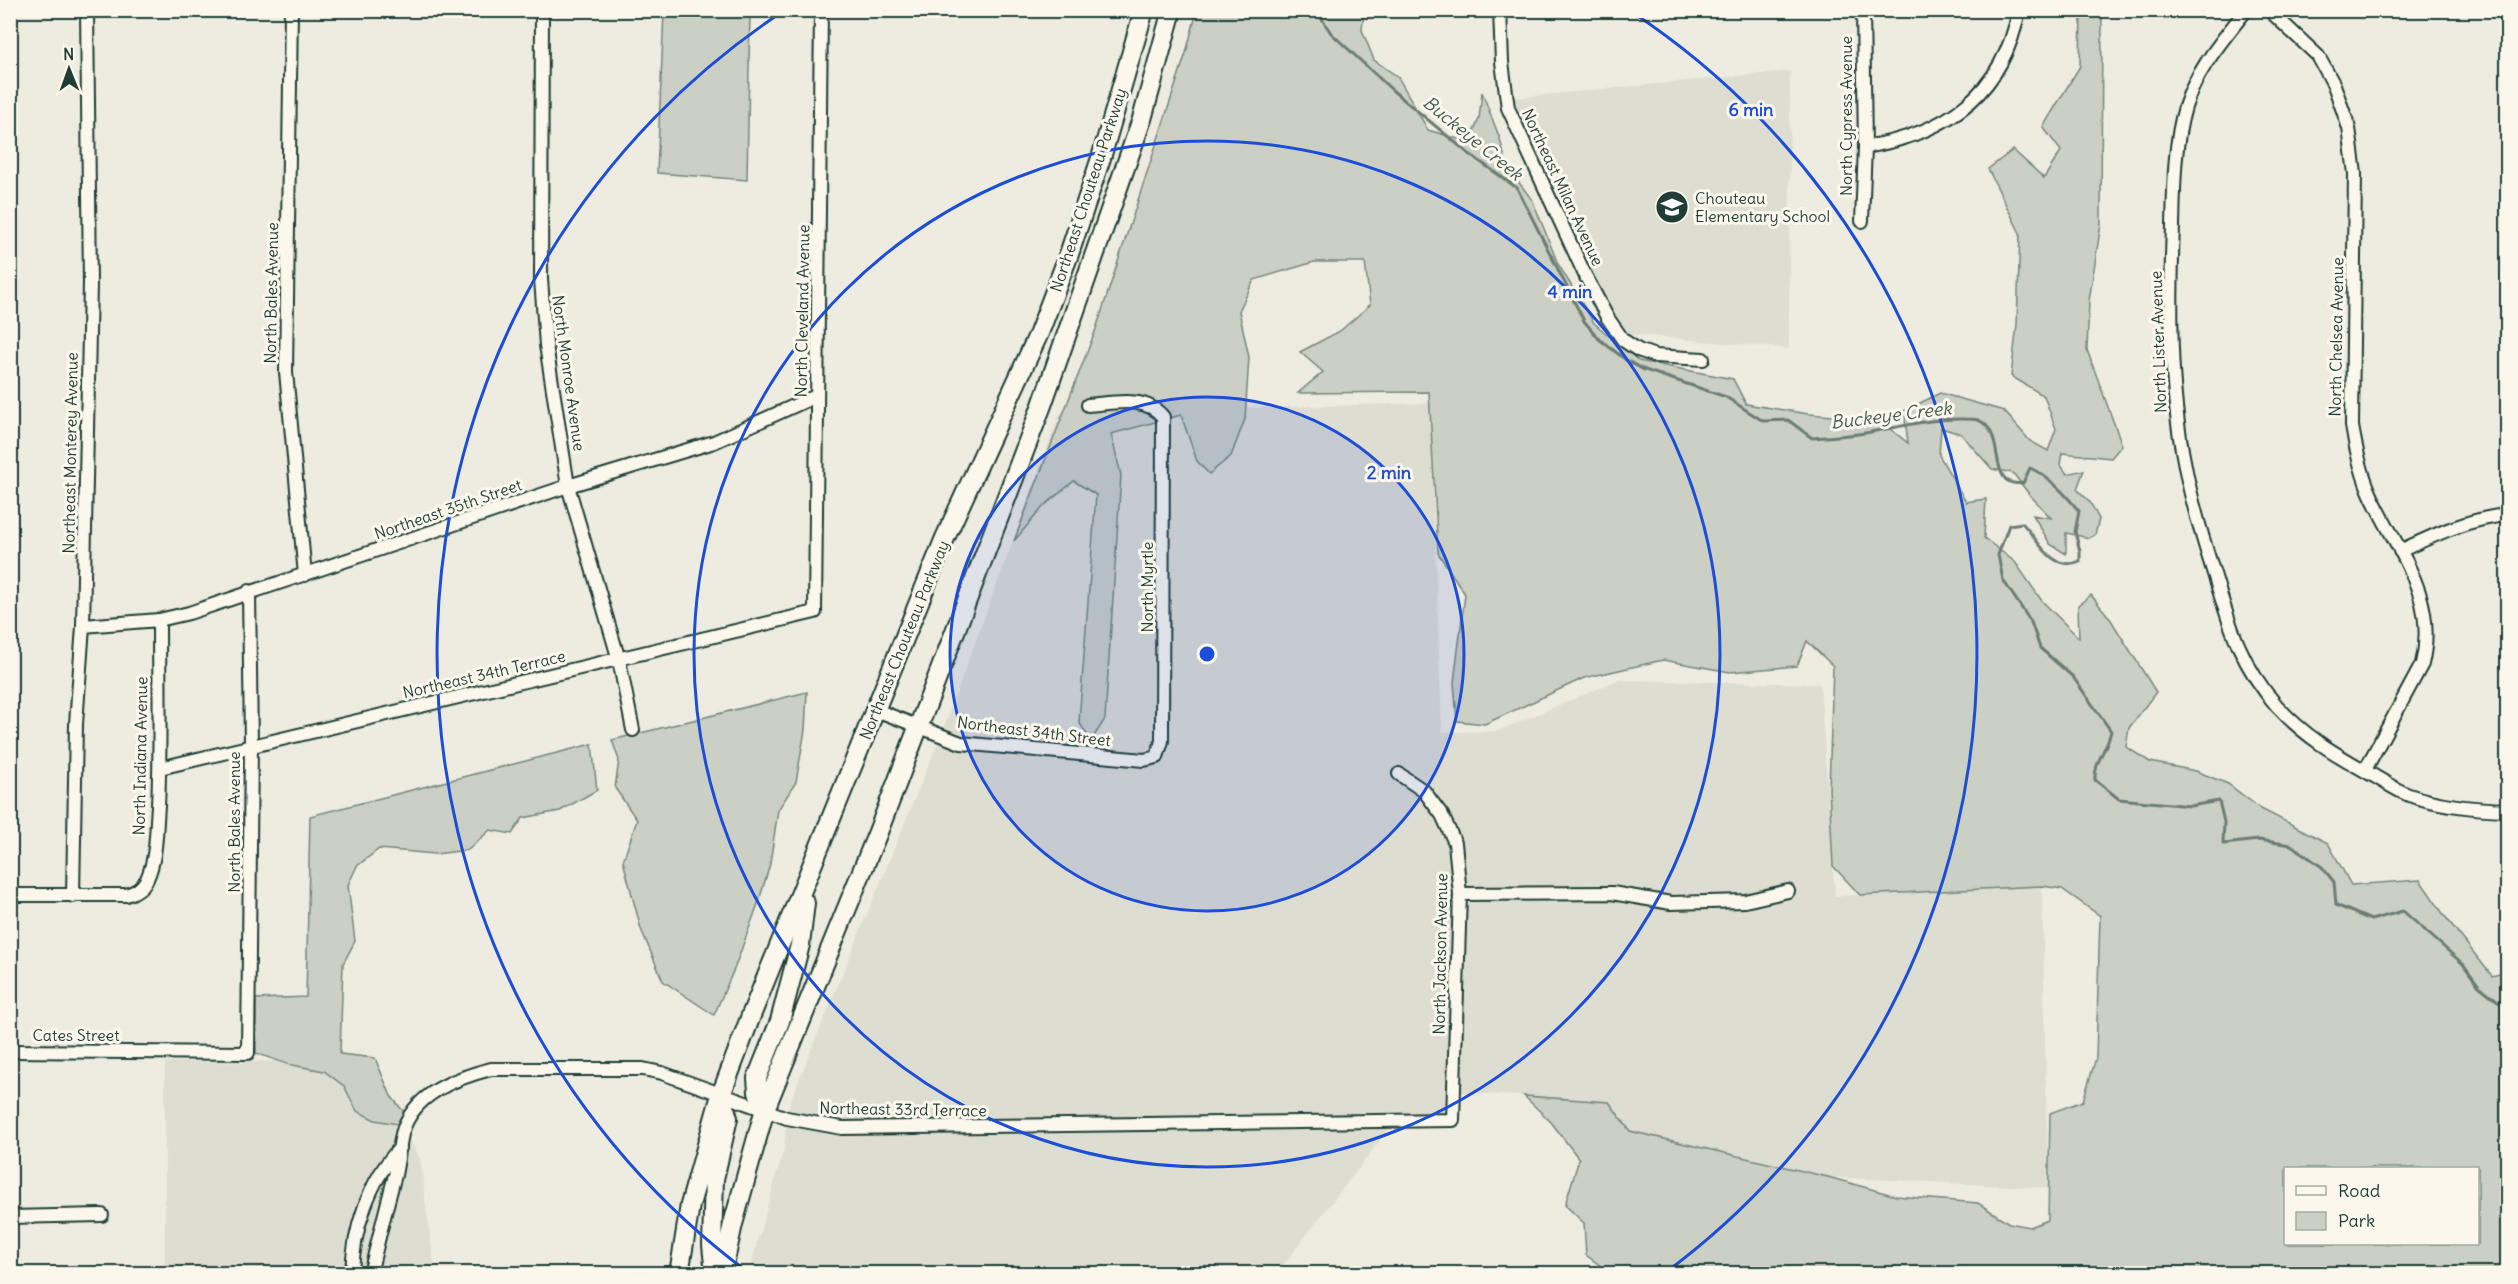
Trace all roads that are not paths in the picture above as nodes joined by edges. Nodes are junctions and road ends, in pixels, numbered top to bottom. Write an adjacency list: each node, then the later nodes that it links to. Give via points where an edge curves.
1 (87, 10): 24 (street, Northeast Monterey Avenue, via 90,284)
2 (291, 10): 20 (street, North Bales Avenue, via 286,372)
3 (543, 10): 17 (street, North Monroe Avenue, via 542,305)
4 (821, 10): 15 (street, North Cleveland Avenue)
5 (1143, 10): 26 (main road, Northeast Chouteau Parkway, via 1101,158 1043,323 945,538)
6 (1172, 10): 27 (main road, Northeast Chouteau Parkway, via 1142,119 1098,250 975,582)
7 (1500, 10): 14 (street, Northeast Milan Avenue, via 1508,108 1585,275 1617,333 1638,350 1655,356)
8 (1863, 10): 12 (street, North Cypress Avenue)
9 (2019, 10): 12 (street, via 2006,58 1973,99 1924,130)
10 (2246, 10): 32 (street, North Lister Avenue, via 2199,74 2180,129 2171,268 2173,385 2180,435 2204,544 2225,616 2244,659 2296,726 2318,744)
11 (2270, 10): 19 (street, North Chelsea Avenue, via 2318,56 2334,85 2349,128 2355,174 2352,426 2362,472)
12 (1865, 147): 13 (street, North Cypress Avenue)
13 (1862, 221)
14 (1703, 359)
15 (816, 396): 17 (street, Northeast 35th Street, via 714,442); 22 (street, North Cleveland Avenue)
16 (1088, 405): 30 (street, North Myrtle, via 1146,404 1163,417 1162,741)
17 (568, 486): 20 (street, Northeast 35th Street); 25 (street, North Monroe Avenue)
18 (2508, 515): 19 (street, via 2438,533)
19 (2400, 551): 32 (street, North Chelsea Avenue, via 2424,604 2426,649 2422,664)
20 (305, 575): 21 (street, Northeast 35th Street)
21 (249, 591): 23 (street, Northeast 35th Street); 29 (street, North Bales Avenue)
22 (815, 612): 25 (street, Northeast 34th Terrace)
23 (159, 620): 24 (street, Northeast 35th Street); 31 (street, North Indiana Avenue)
24 (83, 626): 39 (street, Northeast Monterey Avenue, via 76,724)
25 (618, 660): 28 (street, North Monroe Avenue); 29 (street, Northeast 34th Terrace)
26 (876, 710): 27 (street, Northeast 34th Street); 35 (main road, Northeast Chouteau Parkway)
27 (916, 726): 30 (street, Northeast 34th Street, via 961,743 1144,760); 43 (main road, Northeast Chouteau Parkway, via 878,832)
28 (633, 730)
29 (251, 745): 31 (street, Northeast 34th Terrace); 41 (street, North Bales Avenue)
30 (1157, 757)
31 (160, 768): 39 (street, North Indiana Avenue, via 153,860 139,890 126,895)
32 (2365, 770): 34 (street, via 2407,795 2459,806)
33 (1399, 774): 37 (street, North Jackson Avenue, via 1424,791 1442,815 1455,843)
34 (2508, 810)
35 (808, 877): 42 (main road, Northeast Chouteau Parkway); 43 (main road, via 797,956 780,1021 757,1078)
36 (1788, 891): 37 (street, via 1745,901 1671,903 1612,893)
37 (1460, 894): 44 (street, North Jackson Avenue)
38 (10, 895): 39 (street)
39 (73, 896)
40 (10, 1051): 41 (street, Cates Street)
41 (248, 1053)
42 (721, 1095): 43 (street, Northeast 33rd Terrace); 45 (street, Northeast 33rd Terrace, via 643,1069 491,1069 466,1075 424,1099 410,1116); 50 (main road, Northeast Chouteau Parkway, via 690,1205); 51 (main road, via 728,1118 714,1179 711,1245)
43 (765, 1109): 44 (street, Northeast 33rd Terrace, via 787,1118 842,1128); 52 (main road, Northeast Chouteau Parkway)
44 (1454, 1120)
45 (401, 1147): 48 (street, Northeast 33rd Terrace, via 366,1201 353,1251); 49 (street, Northeast 33rd Terrace)
46 (102, 1215): 47 (street)
47 (10, 1217)
48 (352, 1274)
49 (370, 1274)
50 (679, 1274)
51 (715, 1274)
52 (722, 1274)

